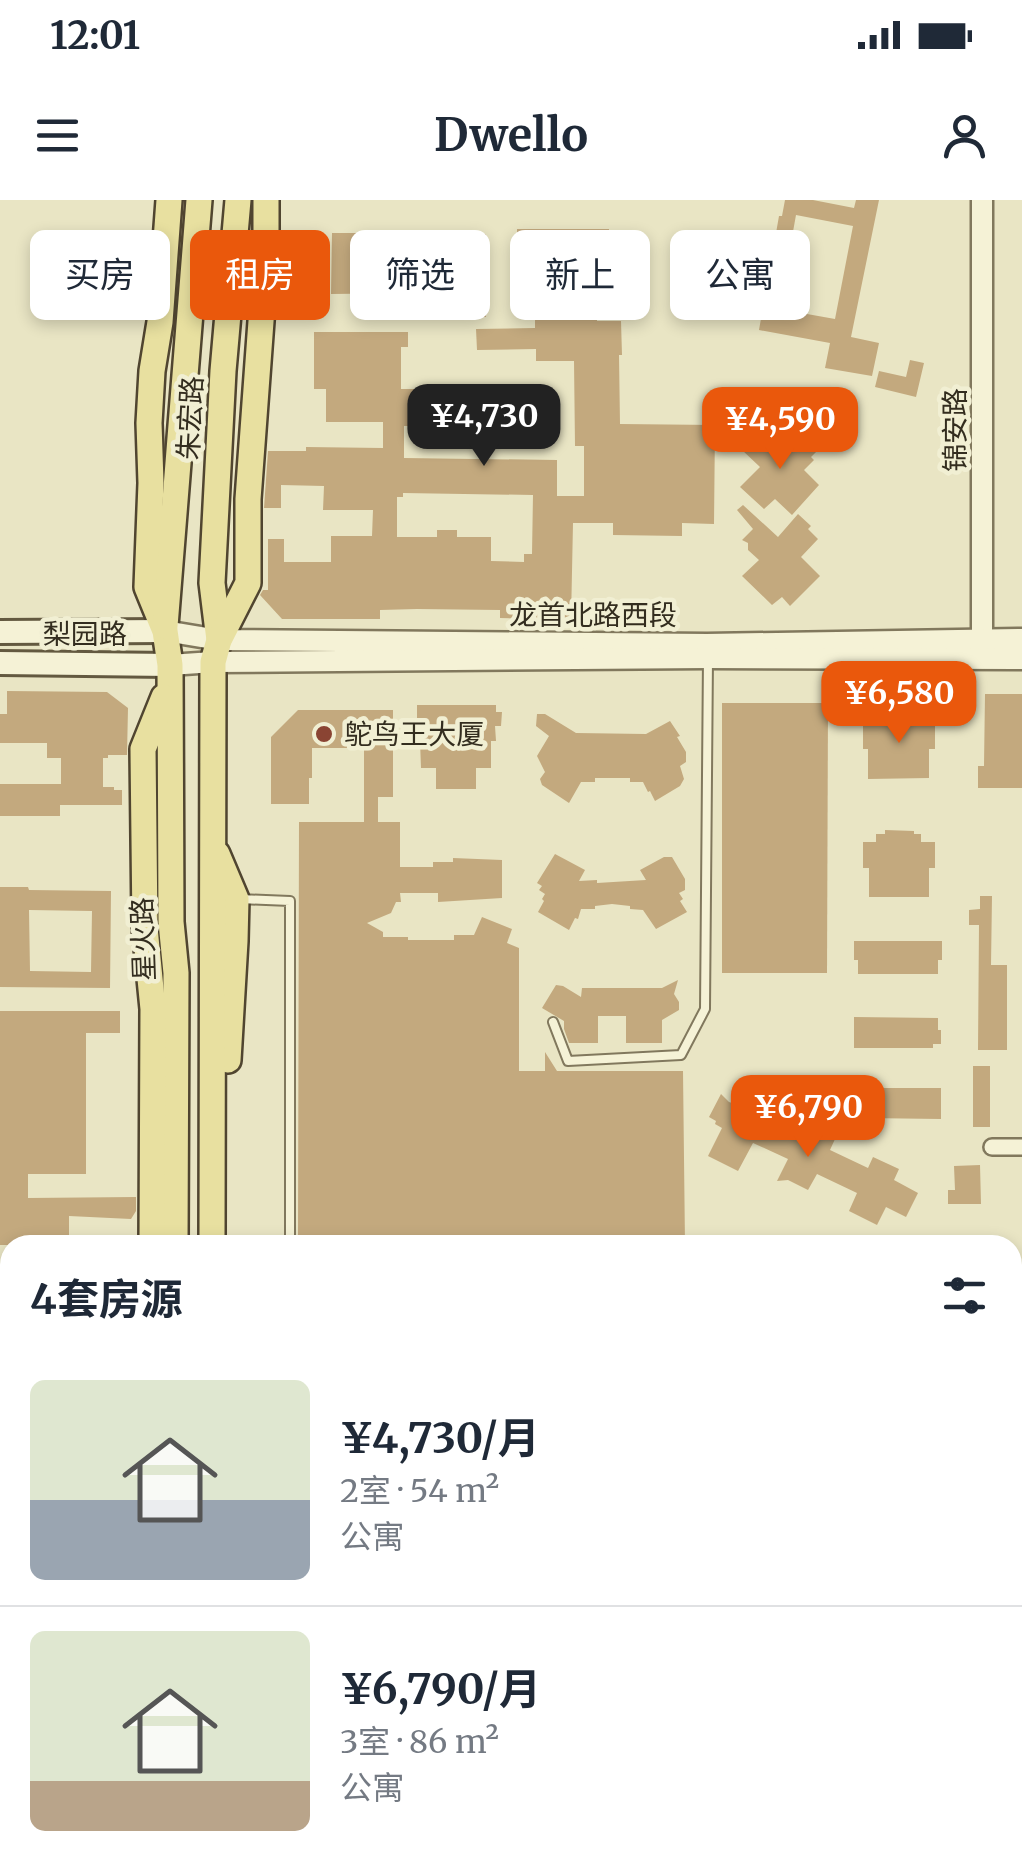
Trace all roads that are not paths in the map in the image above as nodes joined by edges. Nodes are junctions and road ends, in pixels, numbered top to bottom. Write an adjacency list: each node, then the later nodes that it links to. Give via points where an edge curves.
1 (169, 200): 6 (main road, via 148,424 147,587)
2 (199, 200): 6 (main road, 朱宏路)
3 (238, 200): 10 (main road, 朱宏路, via 222,371 212,583)
4 (266, 200): 10 (main road, via 248,583)
5 (982, 200): 9 (street, 锦安路)
6 (165, 631): 7 (main road, 梨园路); 10 (street, 龙首北路西段); 14 (main road, 星火路)
7 (0, 632)
8 (1022, 639): 9 (street, 龙首北路西段)
9 (982, 650): 11 (street, 龙首北路西段); 12 (street, 龙首北路西段)
10 (216, 651): 11 (street, 龙首北路西段); 14 (street, 龙首北路西段); 15 (main road)
11 (708, 651): 18 (lane, via 706,1009 681,1056 568,1061)
12 (1022, 659)
13 (0, 663): 14 (main road, 梨园路)
14 (170, 674): 17 (main road, via 143,749); 19 (main road, 星火路)
15 (213, 844): 16 (main road); 25 (main road)
16 (236, 898): 26 (main road); 27 (lane, via 290,900)
17 (150, 958): 19 (main road); 22 (main road)
18 (553, 1022)
19 (176, 1042): 22 (main road, 星火路)
20 (992, 1147): 21 (street)
21 (1022, 1147)
22 (164, 1194): 23 (main road); 24 (main road, 星火路)
23 (154, 1235)
24 (173, 1235)
25 (212, 1235)
26 (228, 1235)
27 (290, 1235)

